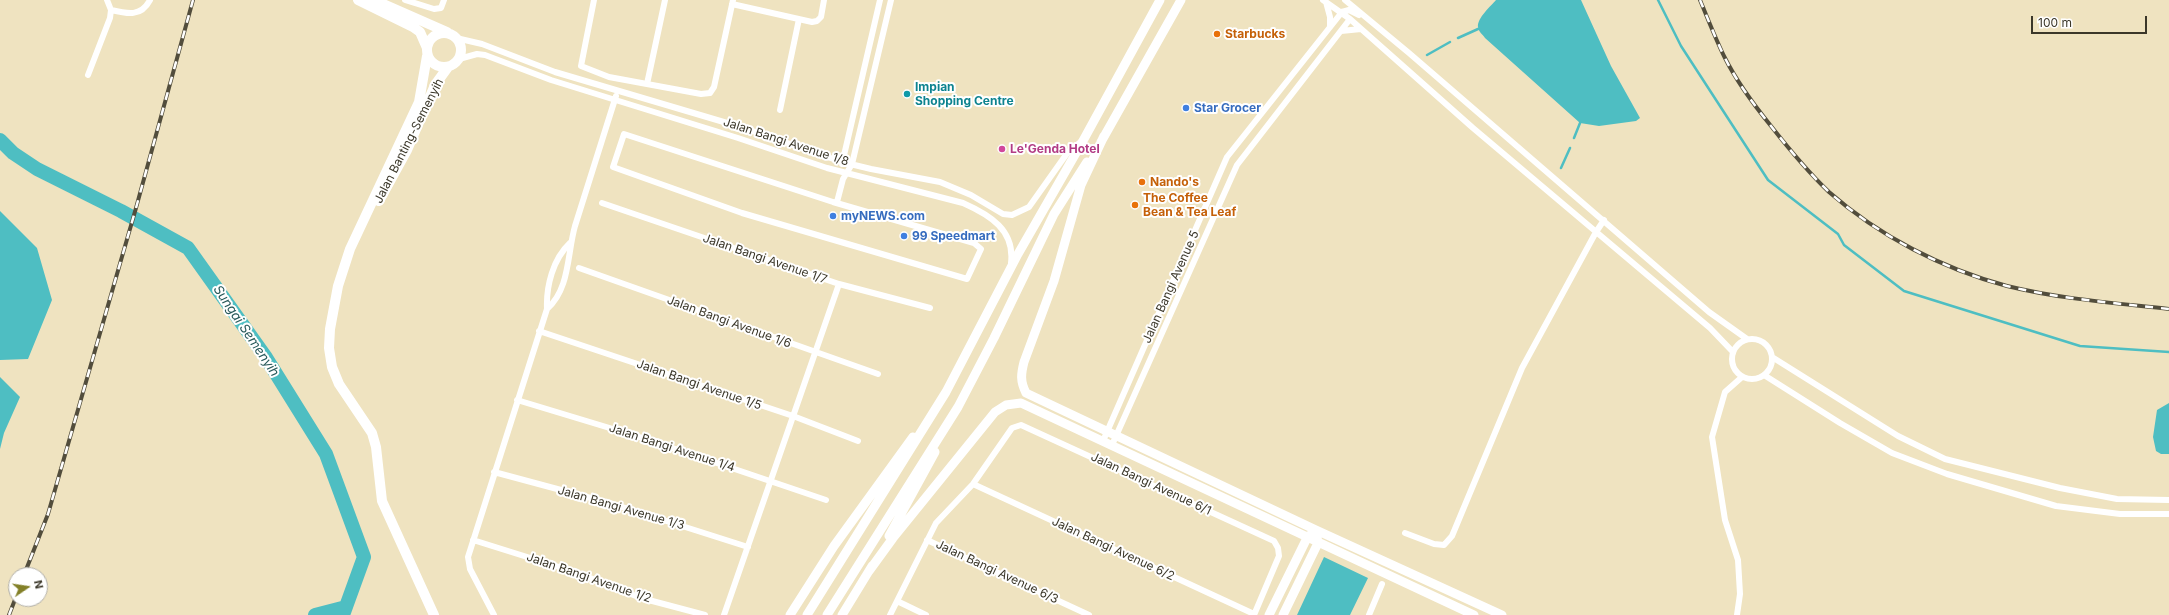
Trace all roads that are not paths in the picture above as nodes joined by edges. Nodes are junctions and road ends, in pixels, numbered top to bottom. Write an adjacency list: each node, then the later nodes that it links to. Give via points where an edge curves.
1 (107, 0): 17 (street)
2 (150, 0): 17 (street, via 144,9 134,14)
3 (358, 0): 27 (main road, via 420,32)
4 (374, 0): 26 (main road)
5 (406, 0): 6 (street, via 434,10 441,8)
6 (444, 0)
7 (594, 0): 33 (street, via 581,66 609,77)
8 (664, 0): 33 (street)
9 (824, 0): 20 (street, via 817,21)
10 (880, 0): 39 (street)
11 (891, 0): 40 (street)
12 (1160, 0): 38 (main road)
13 (1181, 0): 37 (main road)
14 (1344, 0): 18 (street); 22 (street)
15 (1324, 1): 19 (street); 23 (street, via 1330,17)
16 (732, 2): 20 (street); 33 (street, via 714,87 710,93 701,94)
17 (111, 10): 31 (street)
18 (1349, 10): 19 (street); 21 (street); 22 (street)
19 (1342, 12): 21 (street); 23 (street, Jalan Bangi Avenue 5)
20 (800, 19): 36 (street)
21 (1350, 19): 24 (street); 25 (street, Jalan Bangi Avenue 5)
22 (1369, 20): 30 (street)
23 (1330, 27): 67 (street, Jalan Bangi Avenue 5, via 1227,157)
24 (1361, 29): 25 (street); 32 (street)
25 (1341, 31): 67 (street, Jalan Bangi Avenue 5, via 1237,165)
26 (453, 36): 27 (main road, via 443,33 435,35 430,40); 28 (main road, via 461,48); 34 (street, Jalan Bangi Avenue 1/8)
27 (427, 52): 29 (main road, via 436,65); 46 (main road, Jalan Banting-Semenyih, via 419,102)
28 (458, 59): 29 (main road); 35 (street, Jalan Bangi Avenue 1/8, via 477,54 485,55 551,80)
29 (448, 67): 46 (main road, Jalan Banting-Semenyih, via 436,85 403,157 375,208)
30 (1426, 68): 32 (street); 47 (street)
31 (88, 76)
32 (1417, 78): 48 (street)
33 (647, 84)
34 (618, 91): 35 (street); 39 (street, Jalan Bangi Avenue 1/8, via 744,128)
35 (615, 100): 41 (street, Jalan Bangi Avenue 1/8); 49 (street)
36 (780, 110)
37 (1104, 136): 65 (main road, via 1054,214); 67 (main road, via 1077,197 1054,281 1020,374 1026,393)
38 (1084, 139): 40 (street, Jalan Bangi Avenue 1/8, via 1077,142 1068,152 1029,207 1012,215 993,210 971,194 943,183); 51 (main road)
39 (842, 162): 40 (street, Jalan Bangi Avenue 1/8); 41 (street)
40 (852, 164): 42 (street)
41 (841, 171): 42 (street, Jalan Bangi Avenue 1/8); 43 (street)
42 (848, 173): 43 (street); 51 (street, Jalan Bangi Avenue 1/8, via 939,196 980,210 1002,227 1008,237 1012,255)
43 (843, 179): 44 (street)
44 (837, 202): 44 (street, via 624,134 613,166 742,213 967,279 981,249 974,244)
45 (602, 203): 52 (street, Jalan Bangi Avenue 1/7)
46 (369, 212): 85 (main road, Jalan Banting-Semenyih, via 350,249 338,286 330,329 332,367 339,384 372,433 382,501)
47 (1604, 220): 48 (street); 56 (street, via 1709,312)
48 (1596, 232): 58 (street, via 1710,328); 76 (street, via 1522,368 1452,536 1444,544 1434,544)
49 (570, 243): 54 (street, via 570,257 565,276 554,303); 54 (street, via 560,253 553,272 546,297)
50 (579, 268): 57 (street, Jalan Bangi Avenue 1/6)
51 (1008, 273): 63 (main road)
52 (838, 284): 53 (street, Jalan Bangi Avenue 1/7); 57 (street)
53 (930, 308)
54 (547, 310): 55 (street)
55 (540, 331): 64 (street); 66 (street, Jalan Bangi Avenue 1/5)
56 (1747, 339): 58 (street, via 1736,346); 59 (street, via 1764,343)
57 (815, 352): 60 (street, Jalan Bangi Avenue 1/6); 66 (street)
58 (1733, 352): 62 (street, via 1732,364)
59 (1772, 357): 61 (street, via 1770,367); 73 (street, via 1898,436 1945,459 2060,488 2117,499)
60 (878, 374)
61 (1764, 375): 62 (street, via 1754,379); 74 (street, via 1892,453 1947,474 2056,506 2120,514)
62 (1742, 377): 102 (street, via 1724,392 1712,437 1725,520 1738,560 1740,594)
63 (946, 392): 89 (main road, via 834,546); 90 (main road)
64 (517, 400): 69 (street); 70 (street, Jalan Bangi Avenue 1/4, via 646,438)
65 (958, 407): 82 (main road, via 910,500); 91 (main road)
66 (793, 416): 68 (street, Jalan Bangi Avenue 1/5); 70 (street)
67 (1109, 436): 75 (main road); 77 (main road, via 1112,445); 82 (main road, via 1029,405 1012,403 1001,408 989,419)
68 (858, 441)
69 (494, 472): 78 (street); 81 (street, Jalan Bangi Avenue 1/3, via 613,504)
70 (771, 480): 72 (street, Jalan Bangi Avenue 1/4); 81 (street)
71 (973, 484): 79 (street, via 936,523); 96 (street, Jalan Bangi Avenue 6/2); 96 (street, Jalan Bangi Avenue 6/1, via 1012,428 1021,425 1274,541 1279,556)
72 (826, 500)
73 (2169, 500)
74 (2169, 514)
75 (1316, 530): 77 (main road); 80 (main road); 101 (main road)
76 (1405, 533)
77 (1307, 538): 80 (main road); 97 (main road)
78 (473, 540): 86 (street, via 468,557 470,569); 87 (street, Jalan Bangi Avenue 1/2, via 575,572 641,598)
79 (927, 540): 84 (street); 95 (street, Jalan Bangi Avenue 6/3)
80 (1318, 543): 98 (main road); 100 (main road)
81 (748, 547): 88 (street)
82 (869, 571): 92 (main road)
83 (1382, 584): 99 (street)
84 (897, 601): 93 (street); 94 (street)
85 (434, 615)
86 (494, 615)
87 (705, 615)
88 (724, 615)
89 (790, 615)
90 (807, 615)
91 (827, 615)
92 (842, 615)
93 (890, 615)
94 (926, 615)
95 (1089, 615)
96 (1254, 615)
97 (1269, 615)
98 (1282, 615)
99 (1369, 615)
100 (1474, 615)
101 (1502, 615)
102 (1737, 615)

